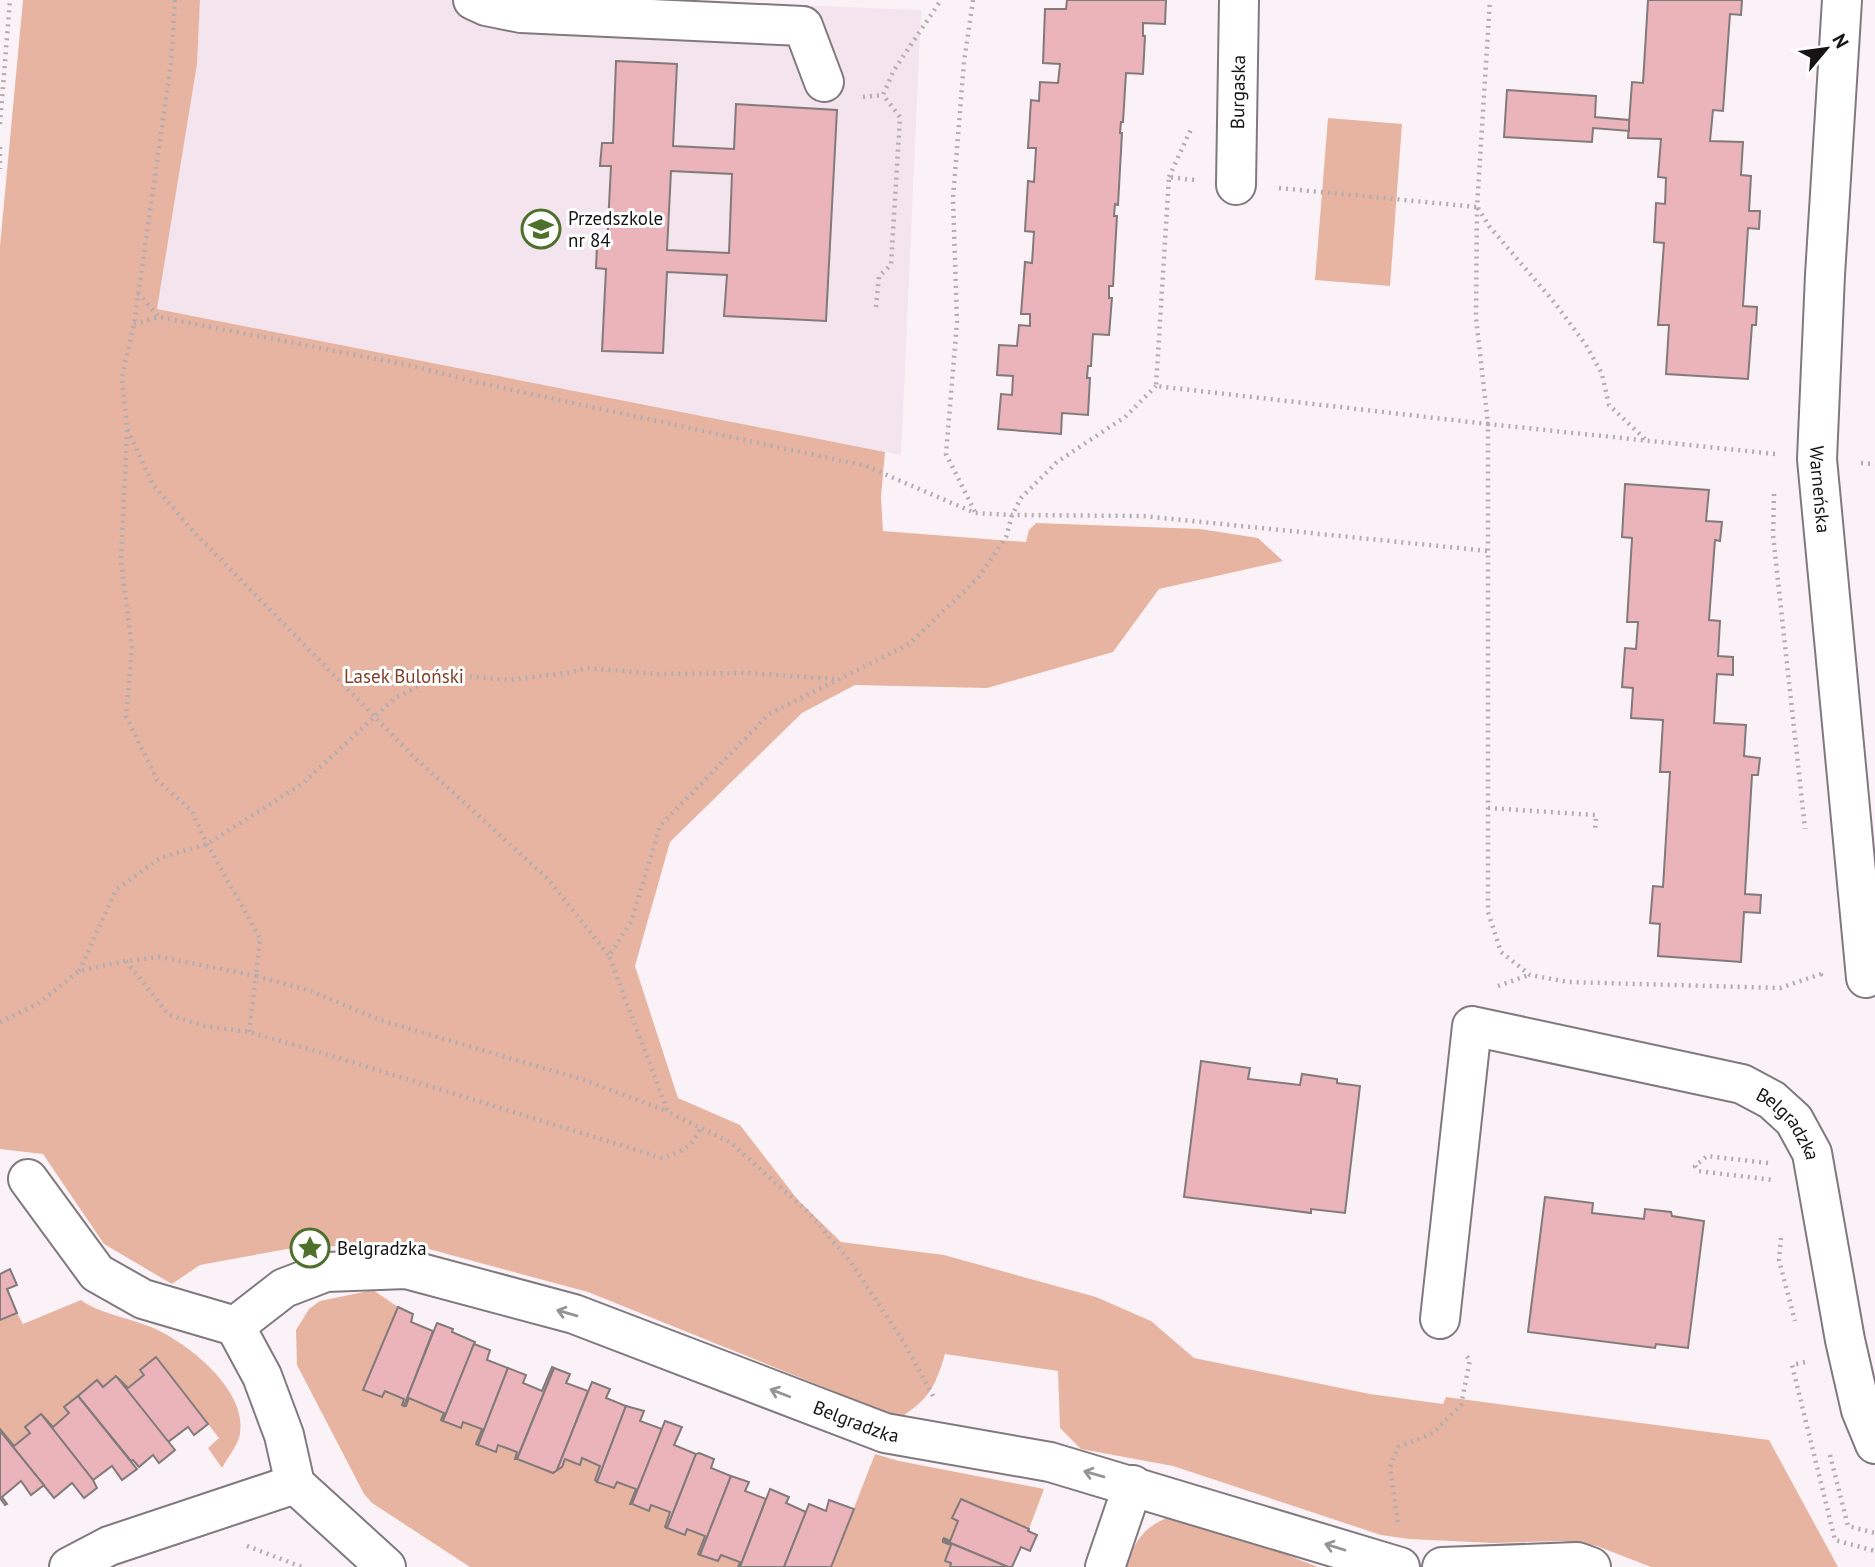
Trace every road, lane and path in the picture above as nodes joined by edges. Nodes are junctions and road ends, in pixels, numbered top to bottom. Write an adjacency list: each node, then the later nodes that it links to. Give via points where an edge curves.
1 (10, 0): 12 (path)
2 (175, 0): 18 (path, via 171,63)
3 (473, 0): 9 (street, via 521,13 803,26)
4 (941, 0): 10 (path, via 894,70)
5 (973, 0): 29 (path, via 953,198 957,322 946,454)
6 (1239, 0): 15 (street, Burgaska)
7 (1490, 0): 17 (path)
8 (1842, 0): 42 (street, Warneńska, via 1817,459)
9 (824, 82)
10 (883, 95): 11 (path); 19 (path, via 900,117 891,265 879,276)
11 (860, 97)
12 (0, 124)
13 (0, 147): 14 (path)
14 (0, 169)
15 (1236, 185): 22 (path, via 1169,177)
16 (1288, 189): 17 (path)
17 (1477, 207): 23 (path, via 1476,318); 25 (path, via 1586,345 1602,374 1609,405)
18 (137, 293): 20 (path); 21 (path)
19 (876, 307)
20 (159, 317): 21 (path); 29 (path, via 413,366 866,467)
21 (134, 324): 24 (path, via 122,377)
22 (1156, 386): 23 (path); 30 (path, via 1125,417 1057,462 1021,498)
23 (1488, 424): 25 (path); 31 (path)
24 (127, 428): 33 (path, via 153,485); 36 (path, via 121,561 132,649 125,716 157,780 192,811)
25 (1645, 440): 26 (path)
26 (1776, 454)
27 (1857, 463): 28 (path)
28 (1875, 464)
29 (975, 513): 30 (path)
30 (1012, 515): 31 (path, via 1143,516); 32 (path, via 1006,537 978,578 909,644)
31 (1488, 551): 34 (path)
32 (838, 679): 33 (path, via 658,674 587,667 510,680 436,678 395,698); 37 (path, via 769,714 660,826 631,922)
33 (376, 718): 36 (path, via 302,785); 37 (path, via 548,879)
34 (1488, 808): 35 (path, via 1596,815); 40 (path, via 1488,912 1501,952 1530,975 1568,982 1780,988)
35 (1595, 831)
36 (207, 844): 39 (path, via 160,858 116,890); 41 (path, via 260,938)
37 (609, 956): 45 (path)
38 (127, 961): 39 (path); 41 (path, via 160,957); 44 (path, via 169,1014 205,1026)
39 (79, 971): 43 (path, via 39,1003)
40 (1821, 974)
41 (257, 976): 44 (path); 45 (path, via 311,991 380,1020 583,1080)
42 (1866, 978)
43 (0, 1022)
44 (249, 1032): 46 (path, via 662,1158 694,1143)
45 (668, 1112): 46 (path)
46 (701, 1127): 53 (path, via 730,1142 807,1212 850,1261)
47 (1771, 1163): 49 (path, via 1707,1156 1695,1166 1698,1171)
48 (28, 1179): 51 (street, via 97,1273 143,1299)
49 (1773, 1181)
50 (1440, 1319): 54 (street, Belgradzka, via 1472,1026 1742,1084 1772,1100 1794,1120 1812,1153 1845,1340 1861,1410); 59 (path, via 1470,1360 1461,1405 1433,1433 1398,1447 1390,1468)
51 (235, 1326): 55 (street, via 262,1376 284,1435); 56 (street, Belgradzka, one-way to 51, via 1050,1462 885,1433 574,1314 406,1269 326,1272 284,1288)
52 (1805, 1362): 60 (path, via 1792,1365 1835,1540)
53 (914, 1365)
54 (1875, 1444)
55 (295, 1484): 61 (street, via 109,1546); 62 (street)
56 (1133, 1485): 59 (street, Belgradzka, one-way to 56); 63 (street)
57 (1860, 1529): 58 (path)
58 (1875, 1533)
59 (1400, 1548)
60 (1875, 1551)
61 (69, 1567)
62 (386, 1567)
63 (1105, 1567)
64 (1441, 1567): 65 (street, via 1577,1562)
65 (1591, 1567)

